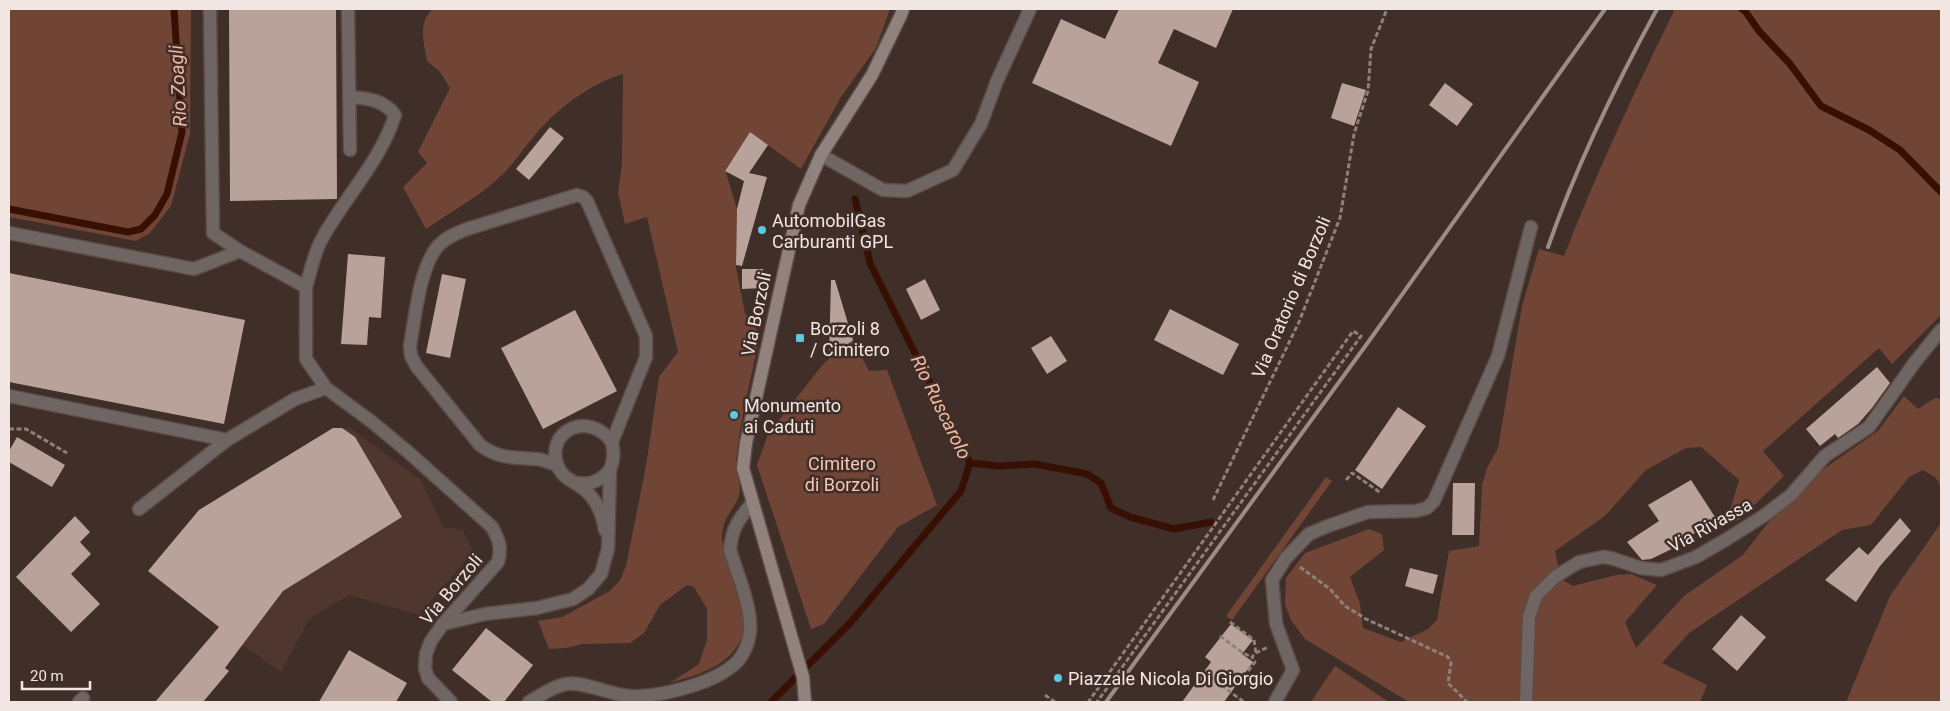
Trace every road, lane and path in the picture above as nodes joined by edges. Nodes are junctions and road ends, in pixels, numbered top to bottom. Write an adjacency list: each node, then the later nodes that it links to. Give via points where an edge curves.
1 (210, 9): 11 (street, via 213,233)
2 (348, 9): 6 (street)
3 (903, 9): 8 (main road, Via Borzoli, via 872,75)
4 (1030, 9): 8 (street, via 981,124 953,170 907,191 883,190)
5 (1387, 9): 24 (path, Via Oratorio di Borzoli, via 1370,49 1368,91 1354,134 1340,218 1299,322)
6 (349, 97): 7 (street); 12 (street, Via Borzoli, via 376,101 390,108 396,116 369,167 322,238)
7 (350, 150)
8 (820, 155): 25 (main road, Via Borzoli, via 799,205 746,444 742,468)
9 (1530, 226): 27 (street, via 1498,356 1434,501 1427,508)
10 (9, 233): 11 (street, via 194,269)
11 (240, 251): 12 (street)
12 (306, 287): 14 (street, Via Borzoli, via 306,358)
13 (1941, 330): 48 (street, Via Rivassa, via 1869,427 1825,456 1791,495 1765,515 1696,557 1662,570 1603,558 1579,562 1555,577 1536,596 1529,617)
14 (326, 388): 17 (street, via 295,399); 31 (street, Via Borzoli, via 406,451 492,527 498,537 501,550 498,562)
15 (9, 396): 17 (street)
16 (9, 429): 19 (path, via 26,429)
17 (227, 440): 26 (street)
18 (612, 442): 20 (street, via 598,428 577,426 568,430 556,446); 20 (street, via 646,356 646,336 587,201 576,195 450,236 439,244 425,268 410,346 417,367 480,445 493,454 539,459); 21 (street, via 614,452)
19 (67, 454)
20 (557, 465): 23 (street, via 568,480)
21 (610, 470): 23 (street, via 596,482); 28 (street)
22 (1346, 478): 27 (path, via 1352,473)
23 (577, 484): 28 (street, via 590,494 597,506)
24 (1213, 500)
25 (753, 502): 40 (street, via 737,521 730,550 748,608 750,632 747,645 733,666 713,678 673,691 632,696 567,684); 41 (main road, Via Borzoli, via 803,677)
26 (139, 509)
27 (1406, 511): 33 (street, via 1368,512 1315,532 1297,545 1272,580)
28 (608, 549): 31 (street, via 601,574 588,589 573,599)
29 (1294, 563): 47 (path, via 1330,588 1345,606 1366,619 1448,657 1451,663 1448,683)
30 (1230, 622): 34 (path, via 1254,640)
31 (443, 624): 39 (street, Via Borzoli, via 431,641 425,668 434,686)
32 (1220, 636): 35 (path)
33 (1280, 636): 34 (path); 46 (street, via 1293,670)
34 (1256, 653): 35 (path)
35 (1252, 657): 36 (path, via 1255,662)
36 (1248, 671)
37 (1203, 672): 45 (path)
38 (1045, 695): 42 (path)
39 (451, 702)
40 (529, 702)
41 (805, 702)
42 (1055, 702)
43 (1091, 702): 44 (path, via 1095,692 1353,331 1360,336)
44 (1097, 702)
45 (1244, 702)
46 (1275, 702)
47 (1467, 702)
48 (1526, 702)

